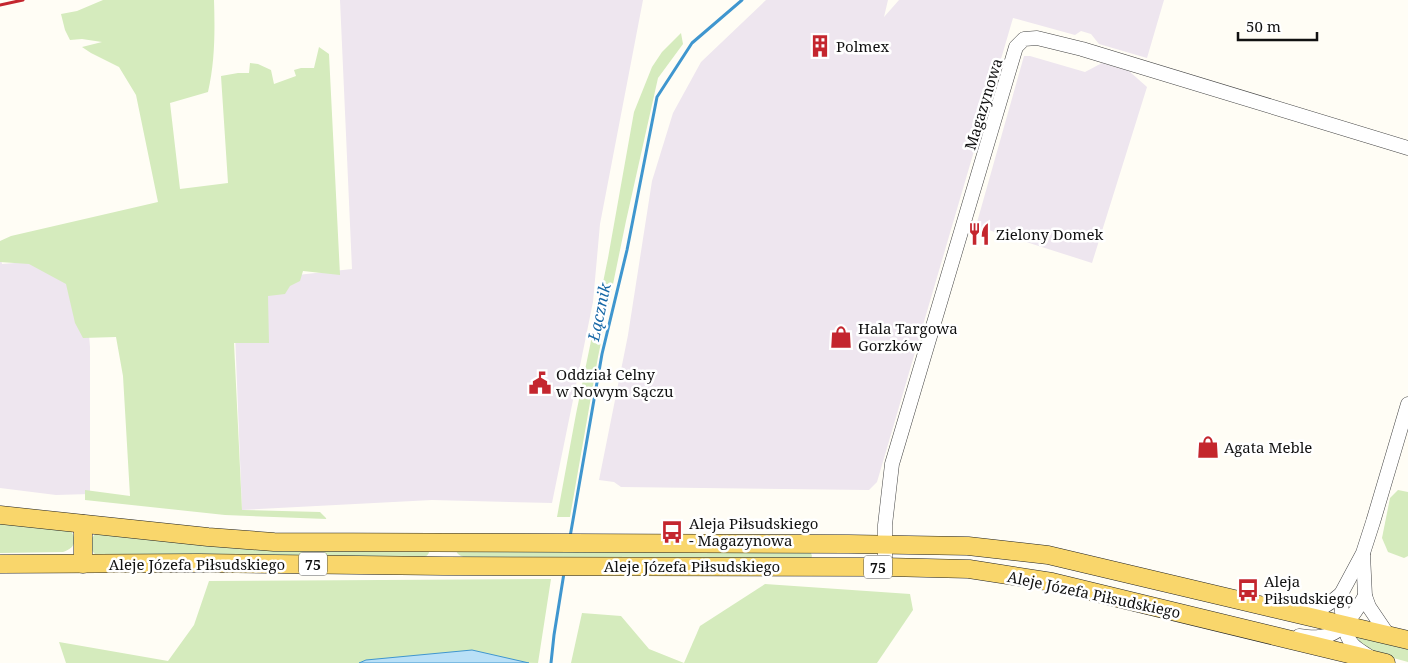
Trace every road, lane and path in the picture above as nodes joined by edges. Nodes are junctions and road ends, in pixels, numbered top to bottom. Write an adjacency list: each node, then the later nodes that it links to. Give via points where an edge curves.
1 (1408, 148): 6 (street, Magazynowa, via 1082,49 1037,38 1024,39 1016,47 892,464)
2 (1408, 404): 7 (street)
3 (0, 515): 4 (main road, Aleje Józefa Piłsudskiego / 75)
4 (83, 524): 5 (main road, Aleje Józefa Piłsudskiego / 75, via 274,542); 9 (main road)
5 (823, 545): 6 (main road, Aleje Józefa Piłsudskiego / 75); 10 (main road)
6 (884, 545): 11 (street, Magazynowa); 12 (main road, Aleje Józefa Piłsudskiego / 75, via 968,546 1048,555)
7 (1363, 553): 13 (street); 14 (street)
8 (0, 564): 9 (main road, Aleje Józefa Piłsudskiego / 75)
9 (83, 564): 10 (main road, Aleje Józefa Piłsudskiego / 75)
10 (822, 567): 11 (main road, Aleje Józefa Piłsudskiego / 75)
11 (885, 567): 15 (main road, Aleje Józefa Piłsudskiego / 75, via 969,569 1052,582)
12 (1167, 583): 15 (main road); 16 (main road, Aleje Józefa Piłsudskiego / 75)
13 (1341, 594): 16 (street, Aleje Józefa Piłsudskiego, via 1312,611); 17 (street, Aleje Józefa Piłsudskiego)
14 (1365, 596): 17 (street); 18 (street)
15 (1160, 608): 19 (main road, Aleje Józefa Piłsudskiego / 75)
16 (1286, 611): 17 (main road, Aleje Józefa Piłsudskiego / 75)
17 (1344, 625): 18 (main road, Aleje Józefa Piłsudskiego / 75); 19 (street, via 1336,632 1321,637); 21 (street, Aleje Józefa Piłsudskiego, via 1352,644)
18 (1388, 635): 20 (main road, Aleje Józefa Piłsudskiego / 75)
19 (1279, 636): 21 (main road, Aleje Józefa Piłsudskiego / 75)
20 (1408, 640)
21 (1379, 661)

